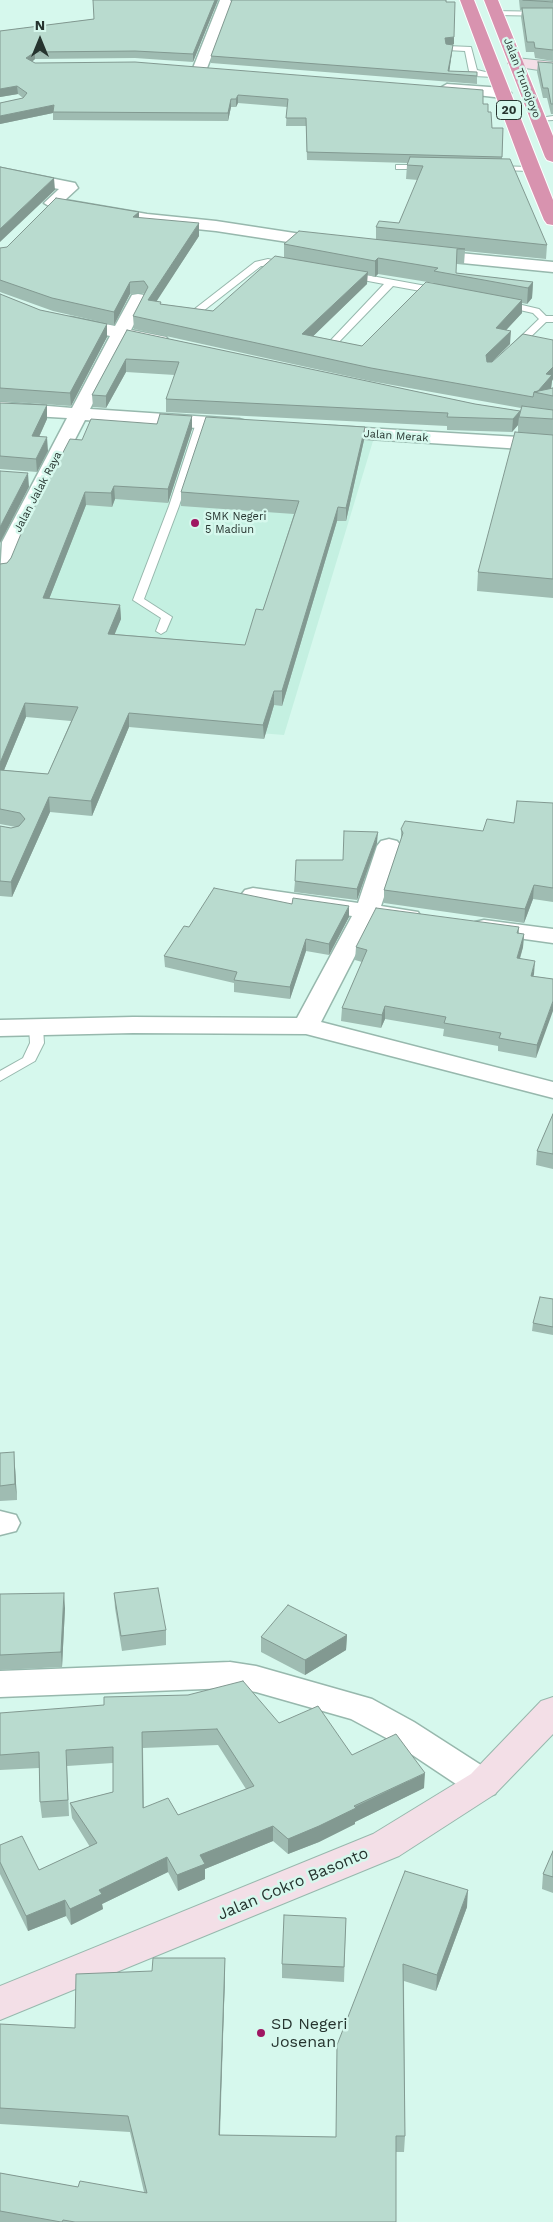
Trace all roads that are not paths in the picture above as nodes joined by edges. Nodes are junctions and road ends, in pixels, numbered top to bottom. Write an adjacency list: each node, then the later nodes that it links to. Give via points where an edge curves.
1 (466, 0): 11 (highway, Jalan Trunojoyo / 20)
2 (224, 3): 9 (street)
3 (493, 6): 4 (lane); 6 (highway, Jalan Trunojoyo / 20)
4 (553, 14)
5 (450, 48): 11 (lane, via 468,48 473,72)
6 (516, 64): 8 (street); 15 (highway, Jalan Trunojoyo / 20)
7 (182, 67): 9 (street)
8 (553, 67)
9 (200, 68): 10 (street)
10 (218, 70)
11 (494, 75): 13 (highway, Jalan Trunojoyo / 20)
12 (435, 87): 13 (street)
13 (503, 93): 14 (highway, Jalan Trunojoyo / 20)
14 (509, 108): 15 (highway); 20 (highway, Jalan Trunojoyo / 20)
15 (541, 115): 16 (highway, Jalan Trunojoyo / 20)
16 (553, 157)
17 (399, 167): 18 (lane)
18 (437, 167)
19 (484, 168): 20 (lane)
20 (531, 169): 24 (highway, Jalan Trunojoyo / 20)
21 (1, 174): 22 (street, via 69,186)
22 (52, 203): 23 (street); 25 (street)
23 (39, 216)
24 (553, 220)
25 (340, 244)
26 (408, 252): 28 (street)
27 (296, 266): 34 (lane, via 268,262 258,264)
28 (553, 267)
29 (344, 274): 30 (lane)
30 (391, 282): 31 (lane); 38 (lane)
31 (446, 293)
32 (138, 299): 37 (street, Jalan Jalak Raya)
33 (493, 302): 36 (lane, via 530,309)
34 (195, 313)
35 (56, 319): 37 (street)
36 (548, 319): 40 (lane)
37 (119, 332): 39 (street); 42 (street, Jalan Jalak Raya)
38 (334, 342)
39 (176, 344)
40 (504, 357)
41 (0, 408): 42 (street)
42 (79, 414): 43 (street); 47 (street, Jalan Jalak Raya, via 35,480)
43 (200, 423): 44 (street); 49 (lane, via 174,506 138,600 167,617)
44 (257, 427)
45 (314, 431): 46 (street, Jalan Merak)
46 (553, 445)
47 (6, 542): 48 (street, Jalan Jalak Raya)
48 (0, 571)
49 (161, 631)
50 (389, 846): 52 (street)
51 (253, 895): 52 (street)
52 (367, 911): 53 (street); 56 (street)
53 (434, 921)
54 (463, 925): 55 (street)
55 (553, 936)
56 (306, 1026): 57 (street); 60 (street)
57 (36, 1027): 58 (street); 59 (lane, via 37,1043 28,1061)
58 (0, 1028)
59 (0, 1077)
60 (552, 1086)
61 (0, 1684): 63 (street, via 230,1675 256,1679 360,1708)
62 (553, 1711): 63 (street, Jalan Cokro Basonto)
63 (483, 1784): 64 (street, Jalan Cokro Basonto, via 386,1845)
64 (0, 2003)

